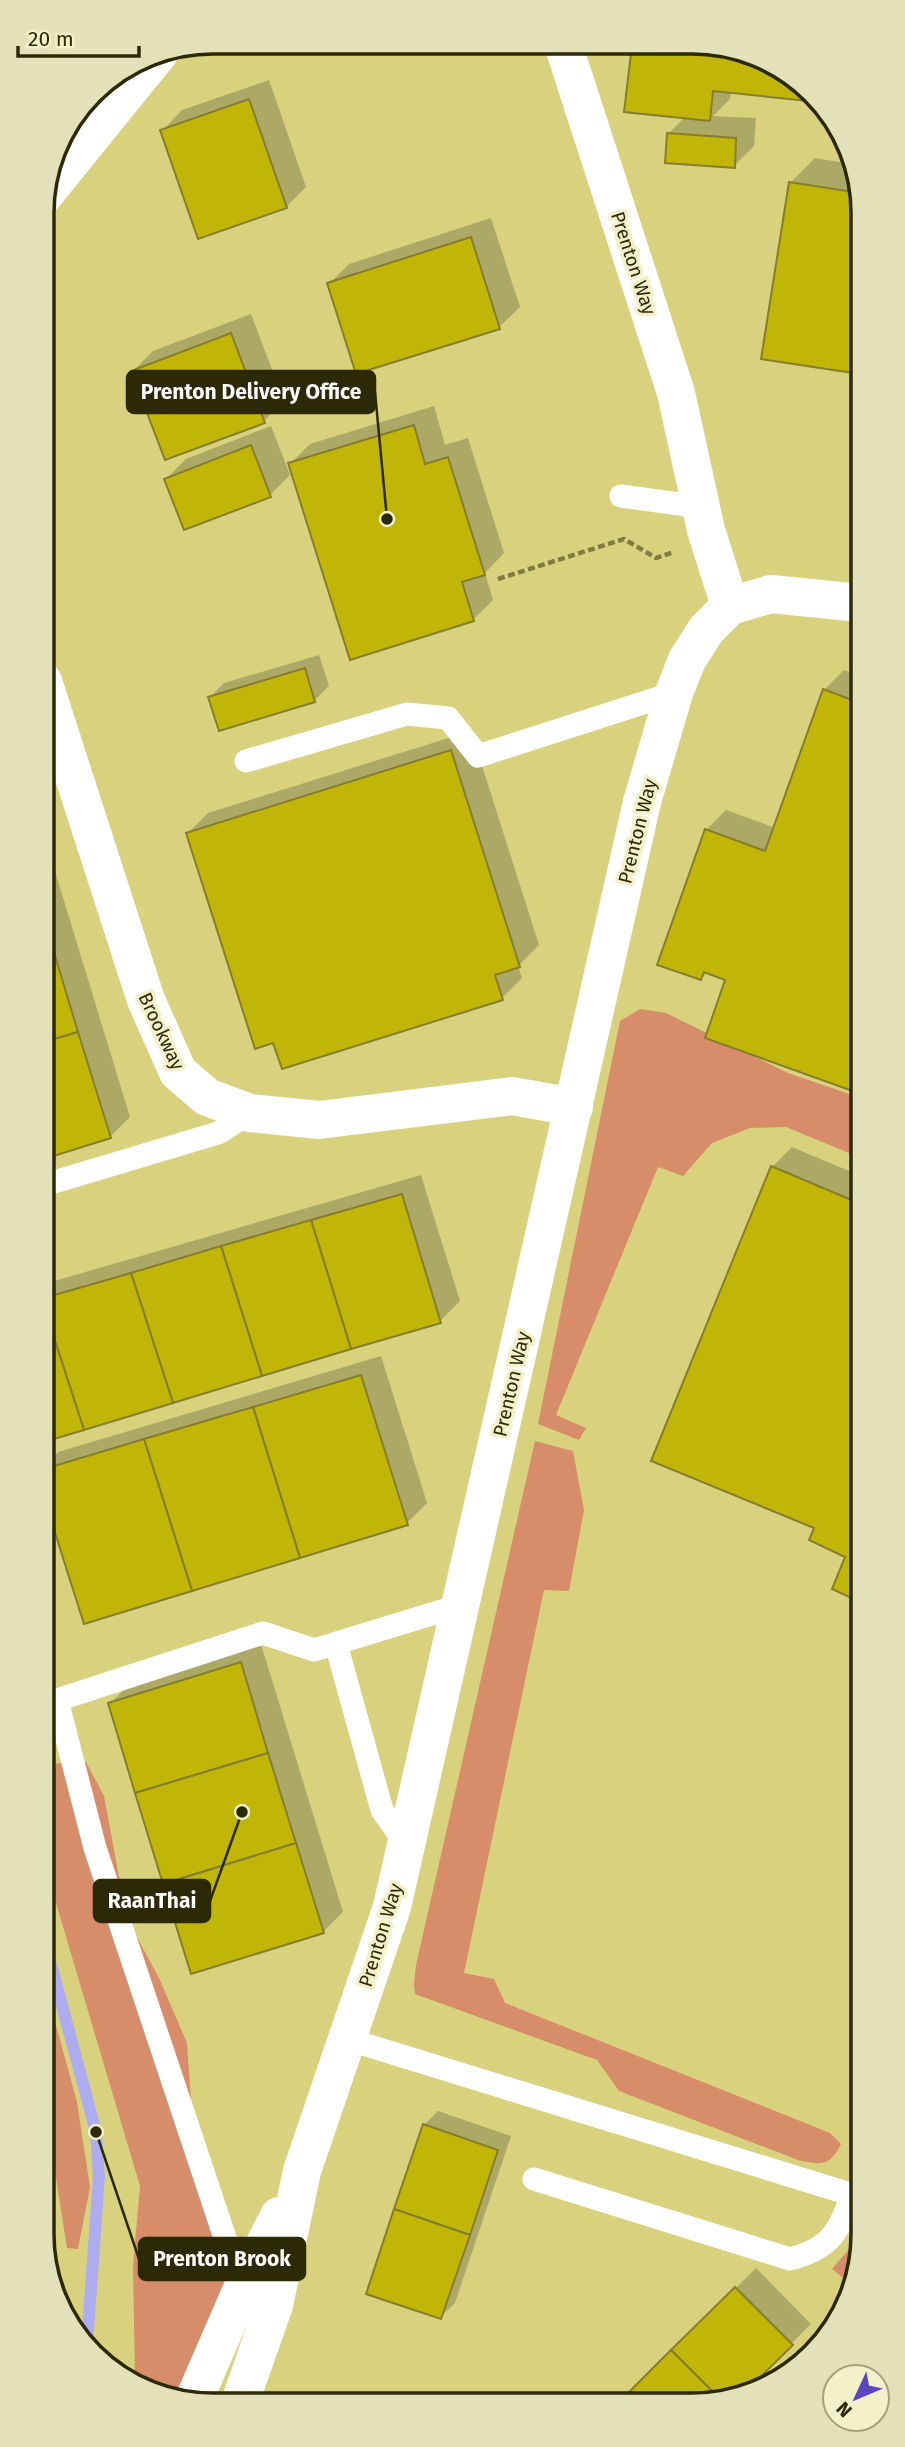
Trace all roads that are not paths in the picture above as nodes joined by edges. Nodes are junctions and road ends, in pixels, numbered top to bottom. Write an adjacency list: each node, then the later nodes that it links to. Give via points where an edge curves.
1 (566, 54): 5 (street, Prenton Way, via 676,393)
2 (145, 70): 3 (street)
3 (59, 176)
4 (621, 496): 5 (lane)
5 (705, 523): 7 (street, Prenton Way)
6 (851, 602): 7 (street, Prenton Way, via 771,594)
7 (730, 606): 8 (street, Prenton Way, via 706,630 687,660)
8 (674, 694): 10 (lane, via 478,756 447,718 407,714); 11 (street, Prenton Way, via 642,803)
9 (55, 717): 12 (street, Brookway, via 146,1000 178,1072 207,1097)
10 (246, 761)
11 (574, 1107): 12 (street, Brookway, via 512,1096 319,1120); 14 (street, Prenton Way)
12 (250, 1113): 13 (lane, via 218,1133)
13 (55, 1182)
14 (461, 1605): 15 (lane); 16 (street, Prenton Way)
15 (336, 1644): 16 (lane, via 382,1810); 22 (lane, via 314,1650 263,1633 57,1700 95,1848)
16 (406, 1844): 17 (street, Prenton Way, via 392,1907)
17 (347, 2039): 18 (street, Prenton Way); 20 (lane)
18 (302, 2171): 22 (street, Prenton Way); 24 (street, Prenton Way, via 274,2305)
19 (534, 2179): 21 (lane, via 790,2259 814,2253 830,2239)
20 (850, 2195)
21 (850, 2209)
22 (242, 2289): 23 (street, Prenton Way)
23 (198, 2391)
24 (243, 2393)

